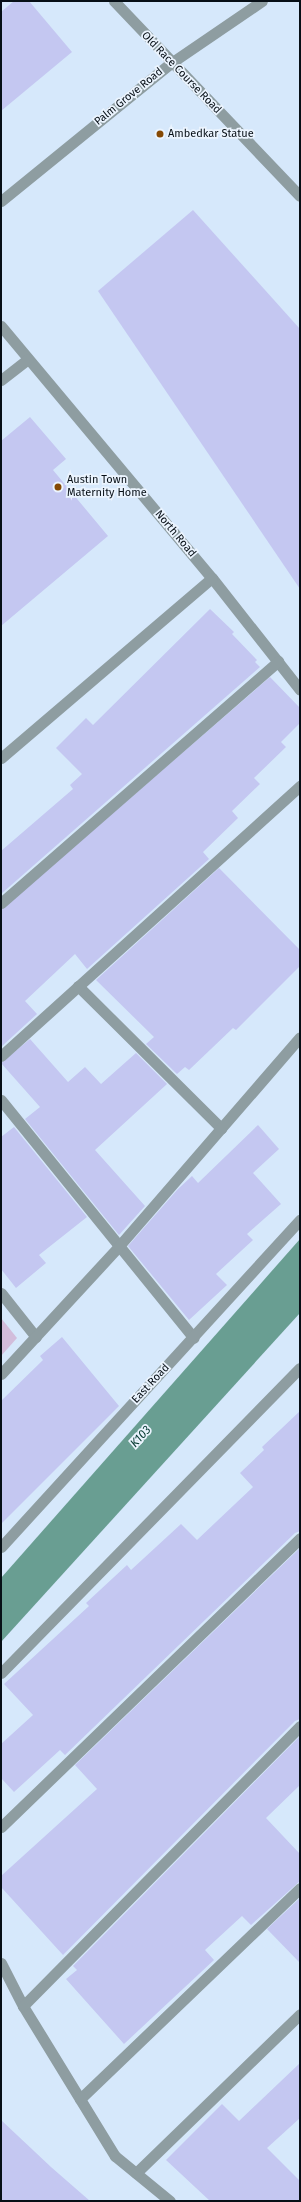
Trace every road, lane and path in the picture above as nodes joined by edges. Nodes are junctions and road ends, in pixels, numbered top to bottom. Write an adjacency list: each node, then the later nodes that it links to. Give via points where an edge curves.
1 (114, 1): 3 (street, Old Race Course Road)
2 (262, 1): 3 (street, Palm Grove Road)
3 (171, 63): 4 (street, Old Race Course Road); 5 (street, Palm Grove Road)
4 (300, 196)
5 (1, 201)
6 (1, 326): 7 (street, North Road)
7 (28, 359): 8 (street); 9 (street, North Road)
8 (1, 380)
9 (212, 578): 10 (street, North Road); 12 (street)
10 (278, 661): 11 (street, North Road); 14 (street)
11 (300, 690)
12 (1, 758)
13 (300, 786): 15 (street)
14 (1, 903)
15 (78, 986): 17 (street); 19 (street)
16 (300, 1037): 19 (street)
17 (1, 1056)
18 (1, 1100): 21 (street)
19 (221, 1128): 21 (street)
20 (300, 1220): 24 (street, East Road)
21 (119, 1246): 23 (street); 24 (street)
22 (1, 1294): 23 (street)
23 (36, 1337): 26 (street)
24 (194, 1338): 28 (street, East Road)
25 (300, 1368): 29 (street)
26 (1, 1374)
27 (300, 1538): 31 (street)
28 (1, 1547)
29 (1, 1673)
30 (300, 1726): 34 (street)
31 (1, 1826)
32 (300, 1888): 36 (street)
33 (1, 1963): 34 (street)
34 (24, 2006): 36 (street)
35 (300, 2014): 37 (street)
36 (80, 2099): 37 (street, via 115,2156)
37 (136, 2173): 38 (street)
38 (170, 2201)

